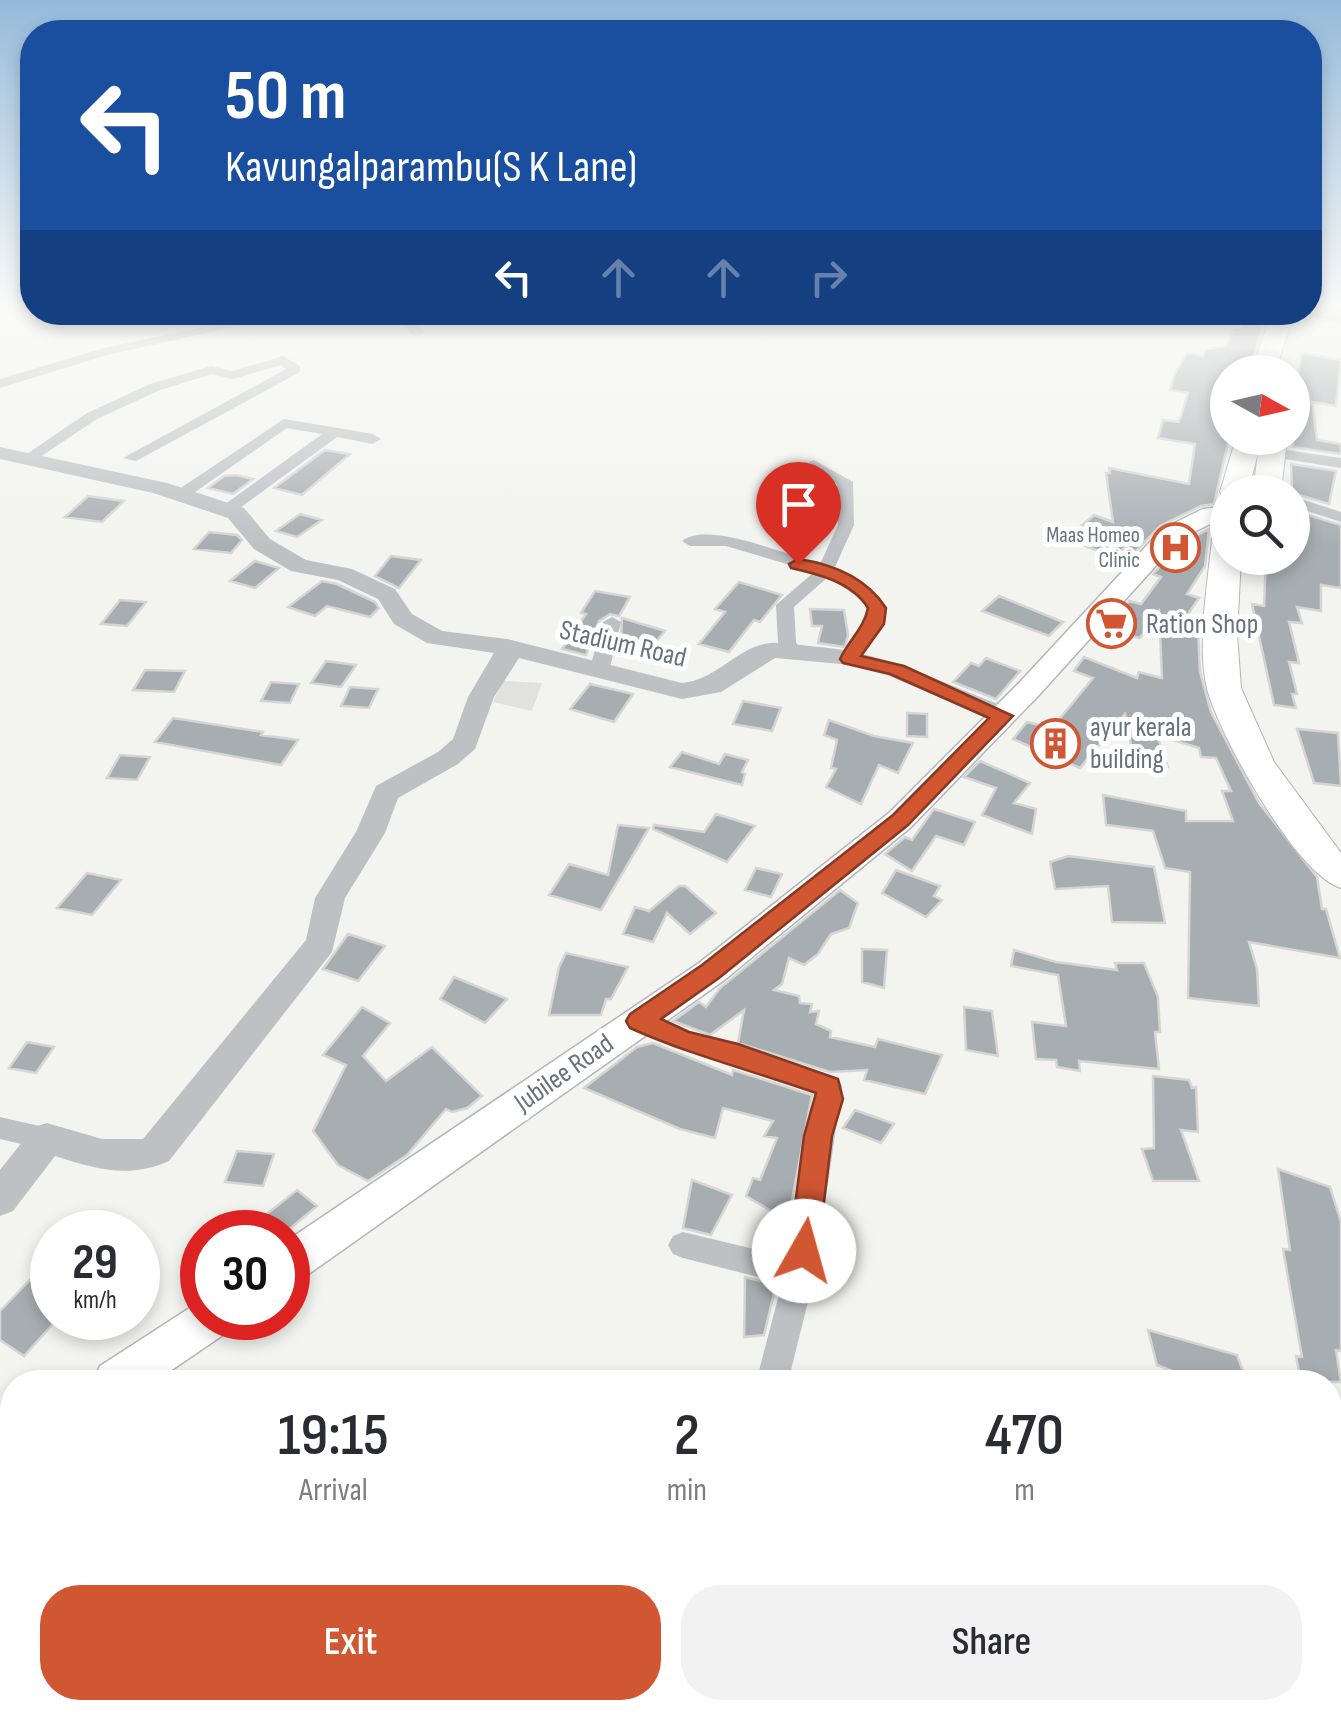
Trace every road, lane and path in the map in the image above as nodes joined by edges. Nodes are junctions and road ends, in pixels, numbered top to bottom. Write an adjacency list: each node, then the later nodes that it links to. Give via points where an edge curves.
1 (157, 386): 7 (street, via 92,416)
2 (263, 386): 8 (street)
3 (333, 433): 4 (street); 11 (street, via 284,423); 13 (street)
4 (373, 439)
5 (0, 453): 7 (street)
6 (1308, 455): 9 (street)
7 (29, 458): 11 (street)
8 (131, 458)
9 (1341, 464)
10 (814, 466): 17 (street, via 841,478 848,489 846,525)
11 (182, 494): 13 (street)
12 (1310, 507): 15 (street)
13 (227, 510): 21 (street, Stadium Road, via 262,544 299,566 344,574 388,594 403,619 436,638)
14 (1210, 514): 25 (main road, Jubilee Road, via 1171,534)
15 (1341, 517)
16 (690, 541): 17 (street, via 727,540)
17 (825, 568): 22 (street, via 785,605); 23 (street, via 870,596 877,608)
18 (1225, 575): 27 (highway, via 1224,688 1257,764)
19 (1249, 575): 26 (highway, via 1244,662 1256,712 1290,779)
20 (612, 622): 24 (street)
21 (507, 647): 24 (street, Stadium Road); 30 (street, via 465,743 386,793 330,898 321,944 156,1150 142,1159 120,1158)
22 (794, 652): 23 (street, Stadium Road); 24 (street, Stadium Road, via 764,652 728,680 696,691)
23 (850, 659): 25 (street, Stadium Road, via 897,670)
24 (598, 671)
25 (1003, 716): 28 (main road, Jubilee Road, via 900,820 711,972)
26 (1341, 848)
27 (1341, 874)
28 (639, 1021): 33 (main road, Jubilee Road); 34 (street, via 828,1086)
29 (0, 1128): 30 (street)
30 (48, 1138): 31 (street)
31 (0, 1199)
32 (683, 1245): 34 (street)
33 (310, 1249)
34 (800, 1274): 37 (street)
35 (180, 1338): 36 (main road)
36 (134, 1370)
37 (776, 1370)
38 (629, 1720): 39 (street)
39 (664, 1720)

